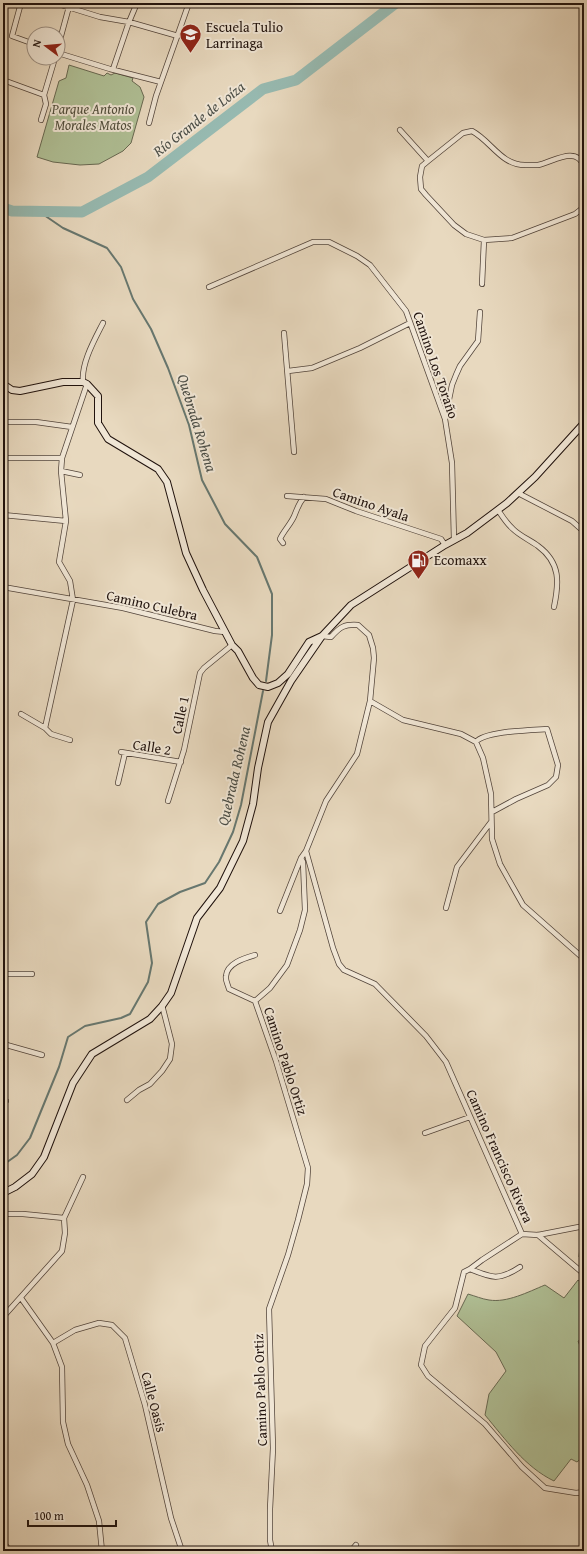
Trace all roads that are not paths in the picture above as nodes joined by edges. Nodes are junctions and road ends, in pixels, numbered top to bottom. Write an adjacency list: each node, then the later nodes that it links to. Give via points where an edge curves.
1 (21, 3): 9 (street, via 12,36)
2 (55, 3): 5 (street)
3 (137, 3): 6 (street)
4 (189, 3): 8 (street)
5 (69, 5): 6 (street, via 100,17); 7 (street)
6 (129, 22): 8 (street); 12 (street)
7 (64, 26)
8 (178, 36): 14 (street)
9 (26, 41)
10 (66, 55): 12 (street)
11 (53, 66): 15 (street)
12 (113, 69): 14 (street)
13 (3, 80): 15 (street)
14 (161, 82): 17 (street)
15 (44, 95): 16 (street, via 46,104)
16 (41, 120)
17 (149, 123)
18 (400, 130): 19 (street)
19 (428, 161): 20 (street, via 463,133 472,131 511,162 538,165 569,155 576,156); 22 (street, via 422,166 421,189 454,225 466,234)
20 (584, 166)
21 (584, 207): 22 (street, via 575,214 512,238)
22 (484, 240): 23 (street)
23 (482, 284)
24 (210, 288): 27 (street, Camino Los Toraño, via 313,242 329,242 370,265 406,311)
25 (480, 312): 32 (street, via 478,341 456,375)
26 (103, 323): 30 (street, via 90,350 82,376)
27 (410, 323): 29 (street, via 312,368); 32 (street, Camino Los Toraño)
28 (284, 333): 29 (street)
29 (288, 371): 36 (street)
30 (85, 383): 31 (street, via 63,382 20,391 12,390); 35 (street); 54 (street, via 98,396 98,423 108,439 158,469 167,482 186,553)
31 (3, 384)
32 (445, 419): 48 (street, Camino Los Toraño, via 452,463)
33 (3, 422): 35 (street, via 36,422)
34 (584, 424): 41 (street)
35 (72, 427): 38 (street)
36 (294, 452)
37 (3, 458): 38 (street)
38 (62, 458): 39 (street)
39 (61, 472): 40 (street); 46 (street)
40 (80, 474)
41 (518, 492): 44 (street); 47 (street)
42 (286, 496): 43 (street, Camino Ayala)
43 (304, 497): 49 (street, via 280,539); 50 (street, Camino Ayala, via 326,499 441,540)
44 (498, 510): 48 (street); 53 (street, via 511,528 547,554 556,569 558,580)
45 (3, 515): 46 (street)
46 (66, 521): 52 (street, via 59,562 70,581)
47 (581, 528)
48 (454, 540): 50 (street)
49 (283, 543)
50 (445, 545): 55 (street, via 350,605)
51 (3, 587): 52 (street, Camino Culebra)
52 (73, 600): 54 (street, Camino Culebra, via 123,608); 59 (street)
53 (554, 607)
54 (225, 632): 56 (street)
55 (322, 636): 56 (street, via 309,642 288,674 278,683 268,687 259,685 253,678); 57 (street, via 331,637 347,624 358,625 369,635 374,658); 76 (street, via 291,681 268,722 253,804 243,841 220,888 197,918 171,993)
56 (232, 645): 62 (street, Calle 1, via 200,673)
57 (370, 701): 61 (street, via 404,720 461,734); 67 (street, via 357,754 326,801)
58 (21, 714): 59 (street)
59 (45, 728): 60 (street, via 51,734)
60 (70, 740)
61 (476, 742): 65 (street, via 483,758); 65 (street, via 490,734 547,728 558,765 556,777 548,784)
62 (181, 762): 63 (street, Calle 2, via 123,752); 64 (street, Calle 1)
63 (118, 783)
64 (168, 801)
65 (492, 812): 66 (street)
66 (491, 822): 69 (street, via 457,867); 72 (street, via 492,839 500,864 524,905)
67 (306, 851): 68 (street); 80 (street, Camino Francisco Rivera, via 339,964 344,970 375,984 426,1036 446,1062)
68 (302, 858): 70 (street); 75 (street, Camino Pablo Ortiz, via 306,910 300,930 287,965 270,988)
69 (446, 908)
70 (280, 911)
71 (255, 955): 75 (street, via 237,960 225,978 229,989)
72 (584, 959)
73 (3, 974): 74 (street)
74 (32, 974)
75 (255, 1001): 101 (street, Camino Pablo Ortiz, via 308,1168 300,1213 269,1309 273,1448 270,1509)
76 (162, 1005): 79 (street, via 172,1044 170,1059 150,1084); 83 (street, via 150,1019 92,1054 73,1083 44,1157 32,1174)
77 (3, 1044): 78 (street)
78 (42, 1055)
79 (128, 1100)
80 (470, 1117): 81 (street); 87 (street, Camino Francisco Rivera)
81 (425, 1132)
82 (83, 1177): 85 (street)
83 (3, 1193)
84 (3, 1214): 85 (street)
85 (64, 1218): 92 (street, via 62,1251)
86 (584, 1226): 88 (street)
87 (522, 1234): 88 (street); 90 (street, Camino Francisco Rivera)
88 (538, 1235): 91 (street)
89 (520, 1267): 90 (street, via 504,1276 488,1277)
90 (470, 1270): 95 (street, Camino Francisco Rivera, via 464,1272 455,1308 425,1346 421,1365 428,1376 484,1424 522,1467 545,1488)
91 (584, 1274)
92 (20, 1298): 93 (street); 94 (street)
93 (3, 1318)
94 (53, 1343): 99 (street, via 62,1367 63,1422 68,1444 87,1485 99,1521); 100 (street, Calle Oasis, via 75,1330 98,1323 112,1325 125,1338 145,1405 171,1518)
95 (584, 1492)
96 (3, 1542): 98 (street)
97 (356, 1545): 102 (street)
98 (10, 1551)
99 (102, 1551)
100 (182, 1551)
101 (272, 1551)
102 (351, 1551)

